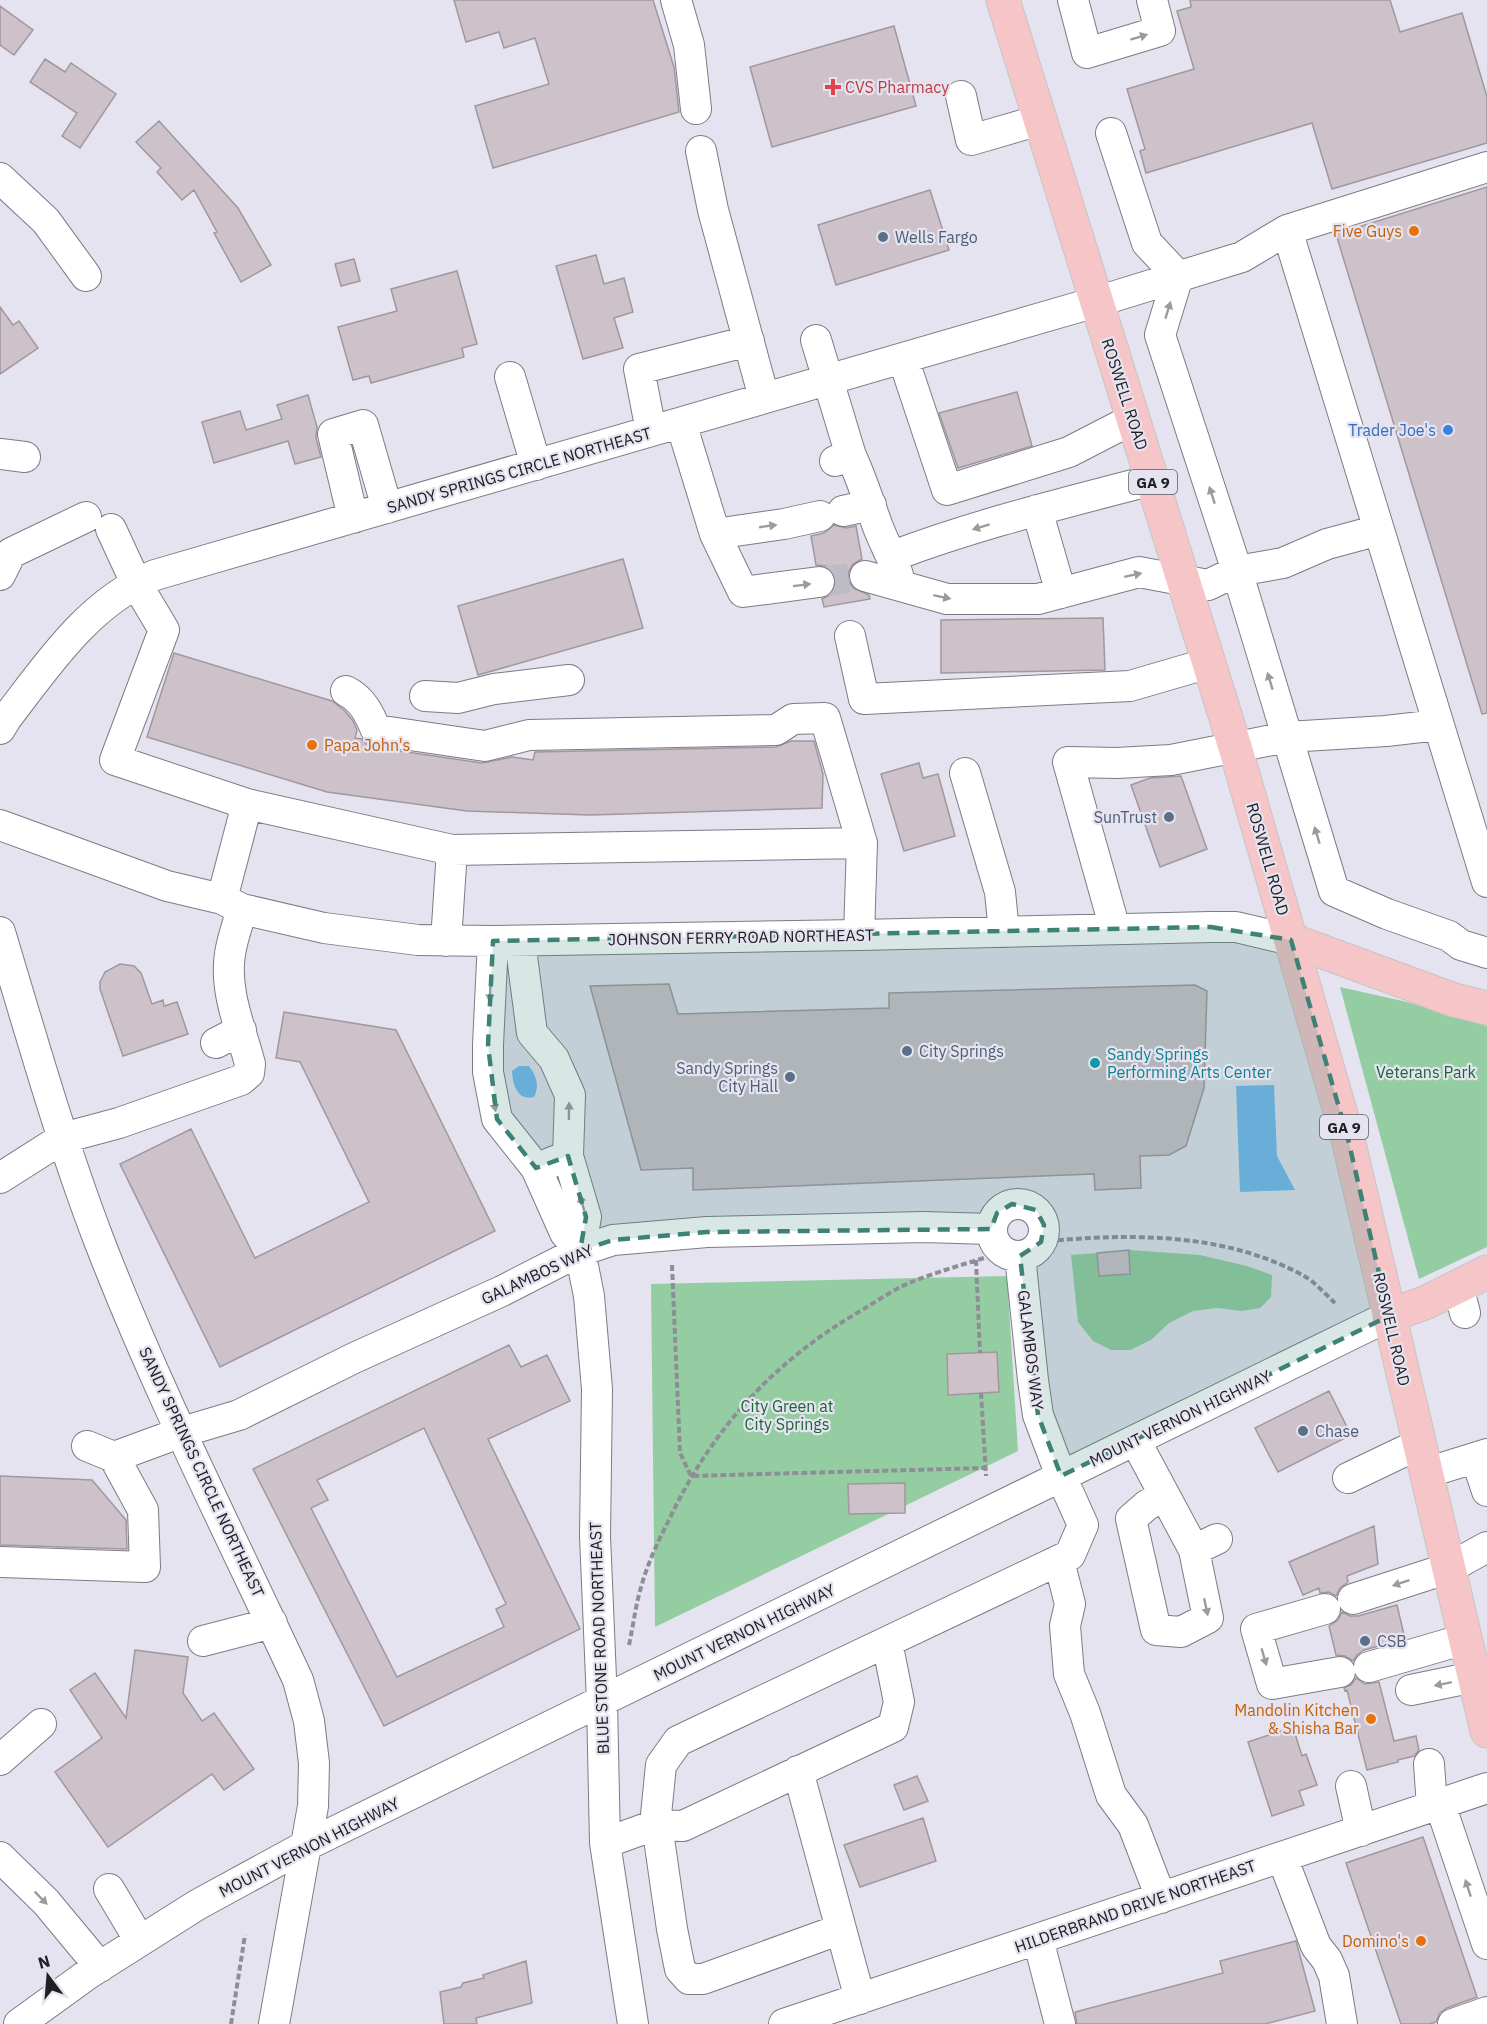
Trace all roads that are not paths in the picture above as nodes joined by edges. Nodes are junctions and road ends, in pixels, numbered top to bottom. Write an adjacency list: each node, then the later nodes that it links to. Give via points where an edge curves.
1 (676, 0): 6 (street, via 689,45)
2 (1003, 0): 7 (main road, ROSWELL ROAD / GA 9)
3 (1073, 0): 4 (street, one-way to 4, via 1088,53 1160,31)
4 (1152, 0)
5 (961, 96): 7 (street, via 971,140)
6 (696, 109)
7 (1040, 120): 15 (main road, ROSWELL ROAD / GA 9)
8 (1112, 133): 14 (street, via 1147,243)
9 (700, 151): 17 (street)
10 (1487, 168): 12 (street, SANDY SPRINGS CIRCLE NORTHEAST)
11 (0, 178): 13 (street, via 46,221)
12 (1287, 230): 14 (street, SANDY SPRINGS CIRCLE NORTHEAST, via 1242,257); 31 (street)
13 (86, 276)
14 (1178, 276): 15 (street, SANDY SPRINGS CIRCLE NORTHEAST); 34 (street, one-way to 14, via 1160,335)
15 (1096, 302): 18 (street, SANDY SPRINGS CIRCLE NORTHEAST); 22 (main road, ROSWELL ROAD / GA 9)
16 (816, 340): 20 (street)
17 (749, 341): 21 (street); 24 (street, via 639,369)
18 (903, 358): 20 (street, SANDY SPRINGS CIRCLE NORTHEAST); 22 (street, via 947,490 1068,452)
19 (510, 377): 25 (street)
20 (829, 378): 21 (street, SANDY SPRINGS CIRCLE NORTHEAST); 29 (street, via 843,459 863,481)
21 (764, 398): 23 (street, SANDY SPRINGS CIRCLE NORTHEAST)
22 (1133, 419): 26 (main road, ROSWELL ROAD / GA 9)
23 (681, 423): 24 (street, SANDY SPRINGS CIRCLE NORTHEAST); 32 (street, via 712,499)
24 (651, 431): 25 (street, SANDY SPRINGS CIRCLE NORTHEAST)
25 (536, 465): 27 (street, SANDY SPRINGS CIRCLE NORTHEAST)
26 (1152, 480): 28 (street); 37 (main road, ROSWELL ROAD / GA 9)
27 (387, 508): 30 (street, SANDY SPRINGS CIRCLE NORTHEAST); 30 (street, via 363,425 333,434)
28 (1037, 510): 33 (street, one-way to 33); 41 (street)
29 (845, 511): 32 (street, one-way to 29); 33 (street, via 879,529)
30 (353, 518): 39 (street, SANDY SPRINGS CIRCLE NORTHEAST)
31 (1379, 530): 34 (street, via 1327,544 1283,563); 47 (street)
32 (715, 534): 38 (street, one-way to 38, via 743,592)
33 (893, 556): 40 (street)
34 (1237, 571): 37 (street, via 1208,585); 49 (street, one-way to 34)
35 (0, 575): 39 (street, via 11,553 99,523)
36 (865, 576): 40 (street)
37 (1184, 580): 41 (street, one-way to 37, via 1139,572); 43 (main road, ROSWELL ROAD / GA 9)
38 (819, 582)
39 (136, 583): 48 (street, SANDY SPRINGS CIRCLE NORTHEAST, via 92,615); 52 (street, via 165,630 115,760)
40 (902, 586): 41 (street, one-way to 41, via 947,599 1038,599)
41 (1061, 593)
42 (850, 636): 43 (street, via 864,699 1130,686)
43 (1209, 663): 50 (main road, ROSWELL ROAD / GA 9)
44 (569, 680): 46 (street, via 494,689 458,698)
45 (346, 691): 54 (street, via 356,697 376,730 484,746 529,735 776,730 793,719 825,718)
46 (424, 696)
47 (1438, 725): 49 (street); 56 (street)
48 (0, 729)
49 (1287, 737): 50 (street); 65 (street, one-way to 49, via 1334,891)
50 (1235, 747): 58 (street, via 1171,760 1068,762); 62 (main road, ROSWELL ROAD / GA 9)
51 (965, 773): 60 (street, via 1000,892)
52 (247, 804): 55 (street); 57 (street)
53 (0, 825): 57 (street, JOHNSON FERRY ROAD NORTHEAST, via 167,886)
54 (862, 843): 55 (street); 61 (street)
55 (452, 850): 63 (street)
56 (1487, 882)
57 (232, 904): 63 (street, JOHNSON FERRY ROAD NORTHEAST, via 324,928); 70 (street, via 228,978 234,1008 228,1037 250,1064 249,1073 241,1080 119,1124)
58 (1115, 929): 60 (street, JOHNSON FERRY ROAD NORTHEAST); 62 (street, JOHNSON FERRY ROAD NORTHEAST, via 1236,927)
59 (0, 932): 67 (street, SANDY SPRINGS CIRCLE NORTHEAST)
60 (1004, 932): 61 (street, JOHNSON FERRY ROAD NORTHEAST)
61 (859, 935): 64 (street, JOHNSON FERRY ROAD NORTHEAST)
62 (1291, 940): 66 (main road, JOHNSON FERRY ROAD NORTHEAST, via 1454,1000); 76 (main road, ROSWELL ROAD / GA 9, via 1348,1139)
63 (446, 941): 64 (street, JOHNSON FERRY ROAD NORTHEAST)
64 (506, 941): 68 (street); 69 (street, BLUE STONE ROAD NORTHEAST, one-way to 69)
65 (1487, 953)
66 (1485, 1002)
67 (11, 1009): 70 (street, SANDY SPRINGS CIRCLE NORTHEAST)
68 (532, 1033): 69 (street); 71 (street, BLUE STONE ROAD NORTHEAST, one-way to 68, via 570,1095 554,1059)
69 (488, 1045): 72 (street, BLUE STONE ROAD NORTHEAST, one-way to 72, via 488,1072 497,1119)
70 (63, 1138): 73 (street); 77 (street, SANDY SPRINGS CIRCLE NORTHEAST, via 98,1238)
71 (568, 1156): 72 (street); 74 (street, BLUE STONE ROAD NORTHEAST, one-way to 71, via 586,1217)
72 (536, 1168): 74 (street, BLUE STONE ROAD NORTHEAST, via 565,1233)
73 (0, 1178)
74 (580, 1251): 77 (street, GALAMBOS WAY, via 239,1415); 81 (street, GALAMBOS WAY, via 613,1240 707,1232 924,1227 1006,1248 1038,1414); 99 (street, BLUE STONE ROAD NORTHEAST, via 589,1296 597,1389 595,1536)
75 (1470, 1290): 76 (main road, MOUNT VERNON HIGHWAY)
76 (1389, 1316): 78 (street, MOUNT VERNON HIGHWAY); 80 (main road, ROSWELL ROAD / GA 9)
77 (182, 1432): 87 (street, GALAMBOS WAY, via 100,1451 143,1510 145,1567); 91 (street, SANDY SPRINGS CIRCLE NORTHEAST)
78 (1135, 1440): 81 (street, MOUNT VERNON HIGHWAY); 84 (street)
79 (1481, 1456): 80 (street); 83 (street)
80 (1423, 1458): 82 (street); 88 (main road, ROSWELL ROAD / GA 9)
81 (1061, 1476): 86 (street, GALAMBOS WAY, via 1083,1525 1070,1555); 99 (street, MOUNT VERNON HIGHWAY)
82 (1348, 1478)
83 (1487, 1491)
84 (1165, 1496): 84 (street, one-way to 84, via 1205,1545 1208,1618 1181,1632 1156,1630 1131,1519 1146,1505)
85 (1487, 1547): 88 (street)
86 (1059, 1561): 94 (street); 115 (street, via 1070,1604 1065,1626 1069,1674 1111,1795 1133,1825)
87 (0, 1562)
88 (1449, 1568): 89 (street, one-way to 89); 92 (main road, ROSWELL ROAD / GA 9)
89 (1353, 1599)
90 (1325, 1609): 96 (street, one-way to 96, via 1256,1629 1272,1684)
91 (272, 1623): 93 (street); 111 (street, SANDY SPRINGS CIRCLE NORTHEAST, via 298,1680 309,1721 314,1763)
92 (1473, 1639): 95 (street); 97 (main road, ROSWELL ROAD / GA 9)
93 (203, 1641)
94 (886, 1642): 104 (street, via 899,1702 893,1727); 108 (street, via 678,1741 661,1765)
95 (1369, 1667)
96 (1340, 1672)
97 (1474, 1677): 98 (street, one-way to 98); 101 (main road, ROSWELL ROAD / GA 9)
98 (1411, 1690)
99 (602, 1702): 110 (street, BLUE STONE ROAD NORTHEAST); 111 (street, MOUNT VERNON HIGHWAY)
100 (41, 1724): 102 (street)
101 (1487, 1731)
102 (0, 1760)
103 (1429, 1764): 107 (street)
104 (798, 1772): 108 (street, via 683,1826); 116 (street)
105 (1350, 1786): 109 (street)
106 (1487, 1788): 107 (street, HILDERBRAND DRIVE NORTHEAST)
107 (1436, 1805): 109 (street, HILDERBRAND DRIVE NORTHEAST); 119 (street, one-way to 107)
108 (656, 1825): 110 (street); 116 (street, via 680,1969 689,1979 703,1979)
109 (1361, 1831): 112 (street, HILDERBRAND DRIVE NORTHEAST)
110 (605, 1843): 125 (street, BLUE STONE ROAD NORTHEAST)
111 (307, 1845): 118 (street, MOUNT VERNON HIGHWAY); 124 (street, SANDY SPRINGS CIRCLE NORTHEAST)
112 (1266, 1853): 115 (street, HILDERBRAND DRIVE NORTHEAST, via 1200,1871); 128 (street, via 1327,1960 1334,1976)
113 (0, 1857): 120 (street, one-way to 120, via 46,1902)
114 (109, 1889): 118 (street)
115 (1161, 1898): 117 (street, HILDERBRAND DRIVE NORTHEAST)
116 (841, 1929): 121 (street)
117 (1038, 1939): 121 (street, HILDERBRAND DRIVE NORTHEAST); 127 (street)
118 (140, 1941): 120 (street, MOUNT VERNON HIGHWAY)
119 (1487, 1944)
120 (100, 1966): 123 (street, MOUNT VERNON HIGHWAY)
121 (847, 2010): 126 (street, HILDERBRAND DRIVE NORTHEAST)
122 (1487, 2012): 129 (street)
123 (20, 2024)
124 (274, 2024)
125 (633, 2024)
126 (784, 2024)
127 (1060, 2024)
128 (1342, 2024)
129 (1453, 2024)

